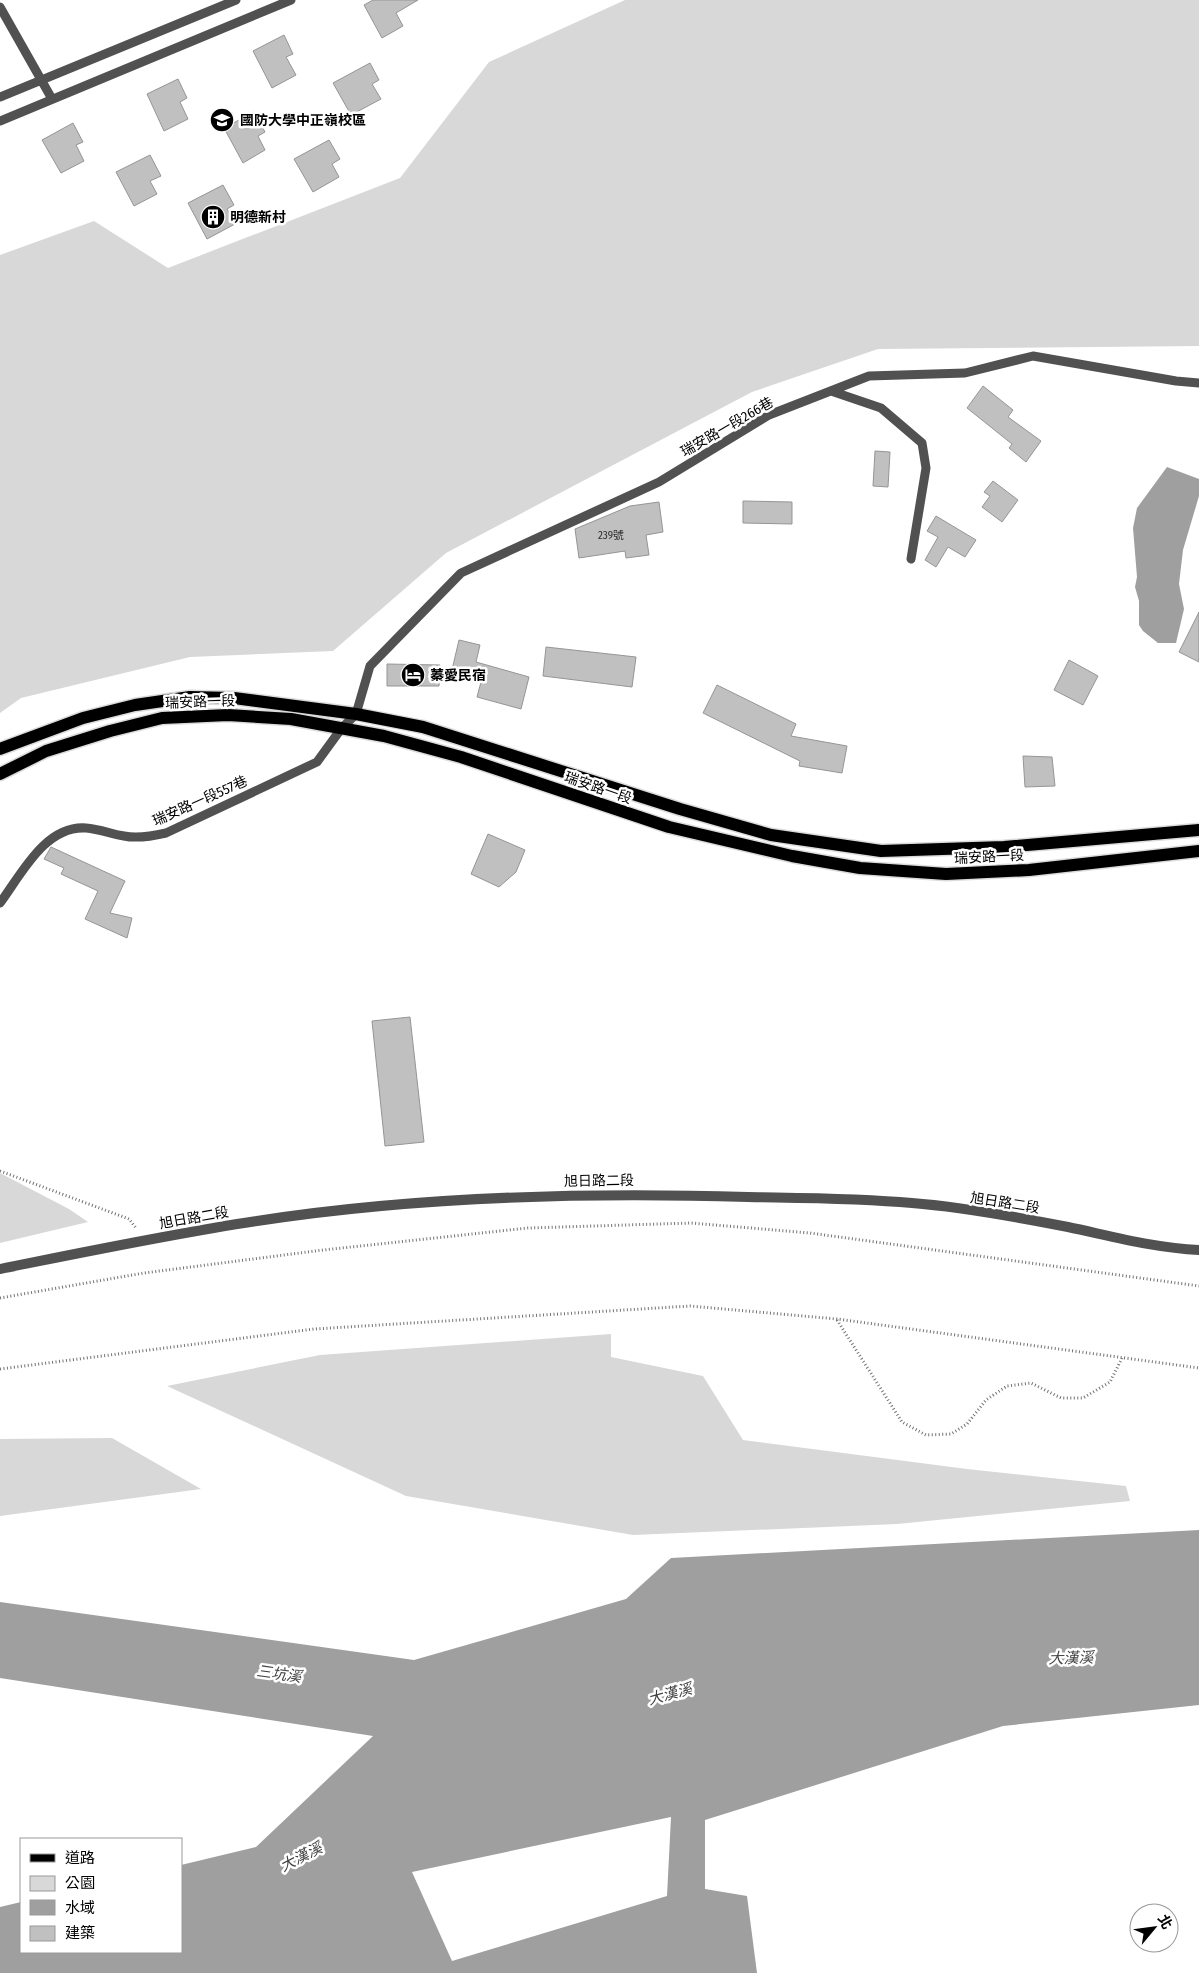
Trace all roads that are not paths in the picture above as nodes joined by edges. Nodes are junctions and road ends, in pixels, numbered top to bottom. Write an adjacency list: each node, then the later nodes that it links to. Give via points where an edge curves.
1 (236, 0): 4 (lane)
2 (291, 0): 6 (lane)
3 (0, 7): 4 (lane)
4 (41, 81): 5 (lane); 6 (lane)
5 (0, 97)
6 (52, 99): 7 (lane)
7 (0, 121)
8 (1199, 384): 9 (lane, 瑞安路一段266巷, via 1033,356 965,373 869,376)
9 (831, 391): 10 (lane, via 881,408 922,443 926,468); 11 (lane, 瑞安路一段266巷, via 769,415 659,482 461,573 370,666)
10 (911, 559)
11 (356, 714): 12 (lane, 瑞安路一段557巷); 13 (main road, 瑞安路一段, via 234,698 190,697 83,718); 15 (main road, 瑞安路一段, via 423,727 772,834 881,850 1004,847)
12 (342, 729): 14 (main road, 瑞安路一段, via 291,719 228,715 162,718 46,751); 16 (main road, 瑞安路一段, via 461,756 669,827 792,856 860,868 946,874); 17 (lane, 瑞安路一段557巷, via 317,762 166,833 127,837 85,828 64,831 40,848)
13 (0, 749)
14 (0, 774)
15 (1199, 830)
16 (1199, 851)
17 (0, 903)
18 (1199, 1250): 19 (street, 旭日路二段, via 1129,1241 1066,1227 914,1203 665,1194 444,1200 369,1207 259,1221)
19 (0, 1269)

